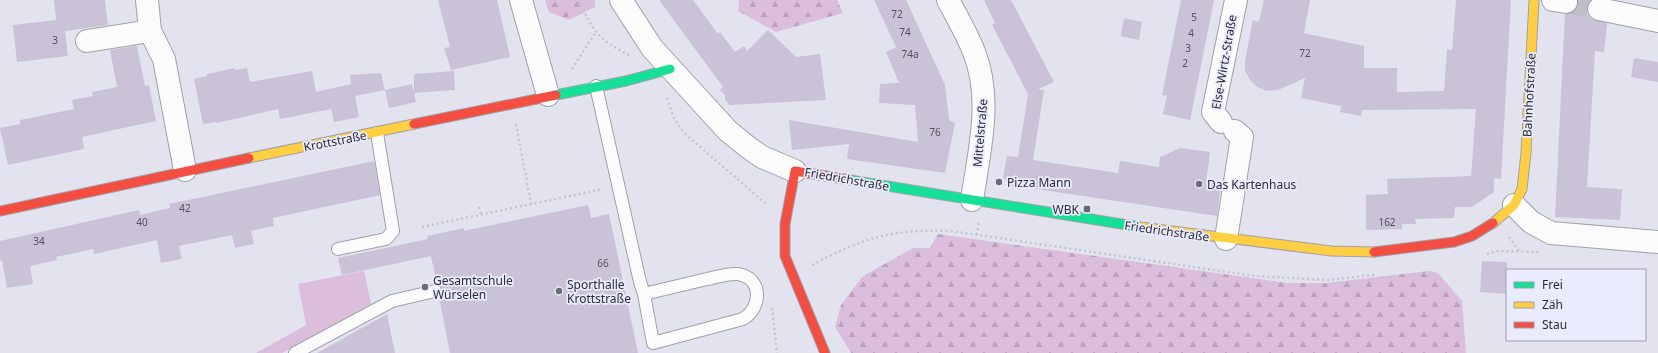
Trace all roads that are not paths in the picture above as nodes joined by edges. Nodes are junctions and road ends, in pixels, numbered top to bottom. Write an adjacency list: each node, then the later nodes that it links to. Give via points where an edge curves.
1 (147, 0): 9 (street)
2 (521, 0): 13 (street)
3 (621, 0): 11 (street, Friedrichstraße, via 652,48)
4 (948, 0): 18 (street, Mittelstraße, via 974,52 983,86 983,129)
5 (1236, 0): 20 (street, Else-Wirtz-Straße, via 1213,112 1242,137)
6 (1534, 0): 17 (street, Bahnhofstraße, via 1526,153)
7 (1599, 9): 8 (street)
8 (1658, 21)
9 (150, 31): 10 (street); 15 (street, via 164,59)
10 (88, 41)
11 (661, 72): 12 (street, Krottstraße); 16 (street, Friedrichstraße, via 749,148 762,157)
12 (596, 86): 13 (street, Krottstraße); 24 (lane)
13 (548, 94): 14 (street, Krottstraße)
14 (376, 133): 15 (street, Krottstraße); 22 (lane, via 392,231 386,239)
15 (185, 170): 19 (street, Krottstraße)
16 (795, 171): 18 (street, Friedrichstraße); 26 (street, Friedrichstraße, via 785,224 785,256)
17 (1518, 197): 20 (street, Friedrichstraße, via 1497,220 1472,236 1454,242 1382,252 1331,251); 21 (street, via 1531,222 1550,233)
18 (972, 200): 20 (street, Friedrichstraße)
19 (0, 212)
20 (1226, 239)
21 (1658, 242)
22 (338, 249)
23 (435, 290): 27 (lane, via 392,301)
24 (644, 294): 25 (lane); 25 (lane, via 736,274 751,279 757,286 755,308 743,319)
25 (654, 348)
26 (826, 352)
27 (295, 353)

